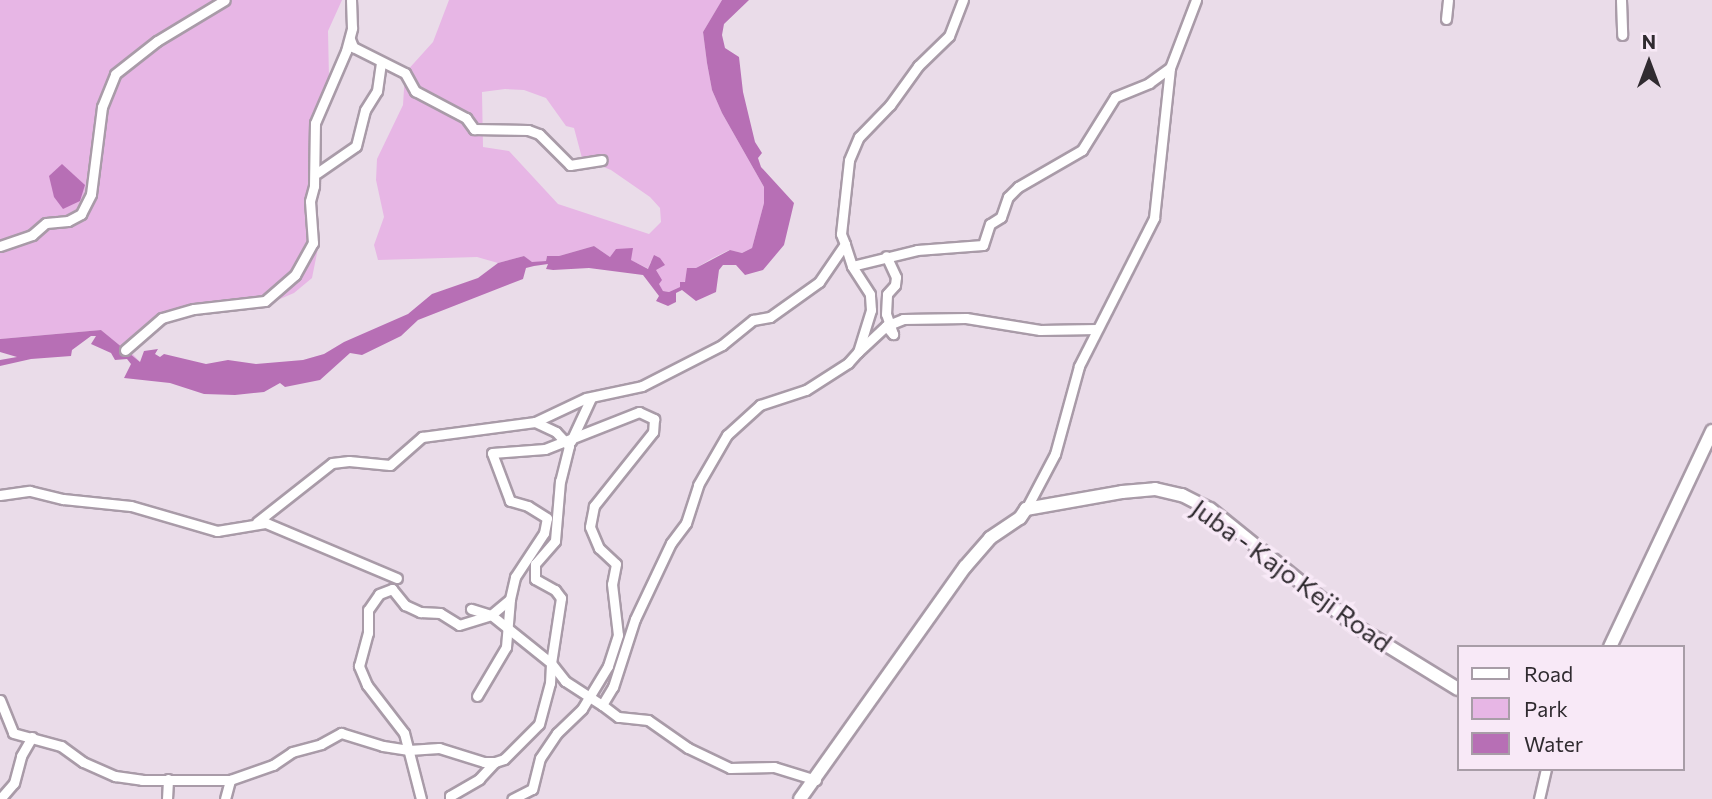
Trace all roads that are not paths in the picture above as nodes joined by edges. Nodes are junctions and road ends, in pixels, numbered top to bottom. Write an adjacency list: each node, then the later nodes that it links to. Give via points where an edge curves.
1 (225, 0): 15 (street, via 157,41 116,74 102,107 91,194 81,214 73,220 46,223 32,235)
2 (351, 0): 9 (street)
3 (963, 0): 14 (street, via 949,36 859,137 849,160 841,234)
4 (1196, 0): 11 (street)
5 (1448, 0): 7 (street)
6 (1621, 0): 8 (street)
7 (1446, 19)
8 (1622, 36)
9 (350, 38): 10 (street, via 353,47); 20 (street, via 314,123 310,201 314,238 295,275 265,301 194,309 162,318)
10 (381, 63): 12 (street, via 405,73 415,91 466,118 474,130 528,130 539,134 570,165); 13 (street, via 377,91 365,110 356,146)
11 (1170, 68): 16 (street, via 1115,97 1082,150 1018,187 1008,197 1001,217 990,224 983,245); 19 (street, via 1154,218)
12 (602, 160)
13 (317, 173)
14 (845, 244): 17 (street); 22 (street, via 819,282 782,310 753,320 722,345 642,386)
15 (0, 246)
16 (887, 256): 17 (street); 18 (street, via 896,277 886,304 893,334)
17 (852, 266): 21 (street, via 870,294 871,310)
18 (886, 326): 19 (street, via 903,319 966,318 1040,330); 21 (street)
19 (1097, 329): 27 (street, via 1079,366 1055,453)
20 (125, 350)
21 (858, 352): 39 (street, via 807,390 760,405 727,435 698,485 686,523 671,543 635,619 613,687)
22 (591, 398): 23 (street); 25 (street)
23 (535, 422): 25 (street, via 556,432); 28 (street, via 422,437 390,465 332,463)
24 (1712, 431): 34 (main road)
25 (569, 446): 35 (street, via 558,489 555,541 535,564 535,579 561,598)
26 (0, 495): 28 (street, via 30,491 118,504 217,531)
27 (1026, 509): 36 (main road, Juba - Kajo Keji Road, via 1155,489 1182,495 1210,509 1354,625); 45 (main road, via 990,538 965,567)
28 (257, 522): 29 (street)
29 (397, 578)
30 (510, 599): 32 (street); 33 (street); 51 (street, via 515,578 544,533 547,519 510,501 492,453 545,449 639,412 654,419 653,432 593,506 590,527 599,548 616,564 612,584 618,635 608,666 582,709 540,758 532,789)
31 (471, 609): 32 (street)
32 (491, 615): 33 (street); 49 (street, via 459,625 440,612 405,606 392,589 379,594 368,610 368,633 359,666 404,733)
33 (508, 631): 35 (street); 37 (street, via 506,647)
34 (1610, 645)
35 (551, 663): 39 (street, via 565,681); 41 (street, via 539,724 504,759)
36 (1456, 689)
37 (477, 696)
38 (0, 700): 40 (street, via 13,733)
39 (601, 705): 45 (street, via 618,717 648,720 688,748 730,768 774,767)
40 (32, 737): 43 (street, via 115,776); 46 (street, via 13,783)
41 (495, 762): 44 (street, via 439,748 383,746 341,733); 50 (street)
42 (1545, 771): 53 (street)
43 (168, 779): 44 (street); 47 (street)
44 (230, 780): 48 (street)
45 (816, 780): 52 (main road)
46 (0, 799)
47 (167, 799)
48 (225, 799)
49 (421, 799)
50 (450, 799)
51 (512, 799)
52 (800, 799)
53 (1538, 799)

